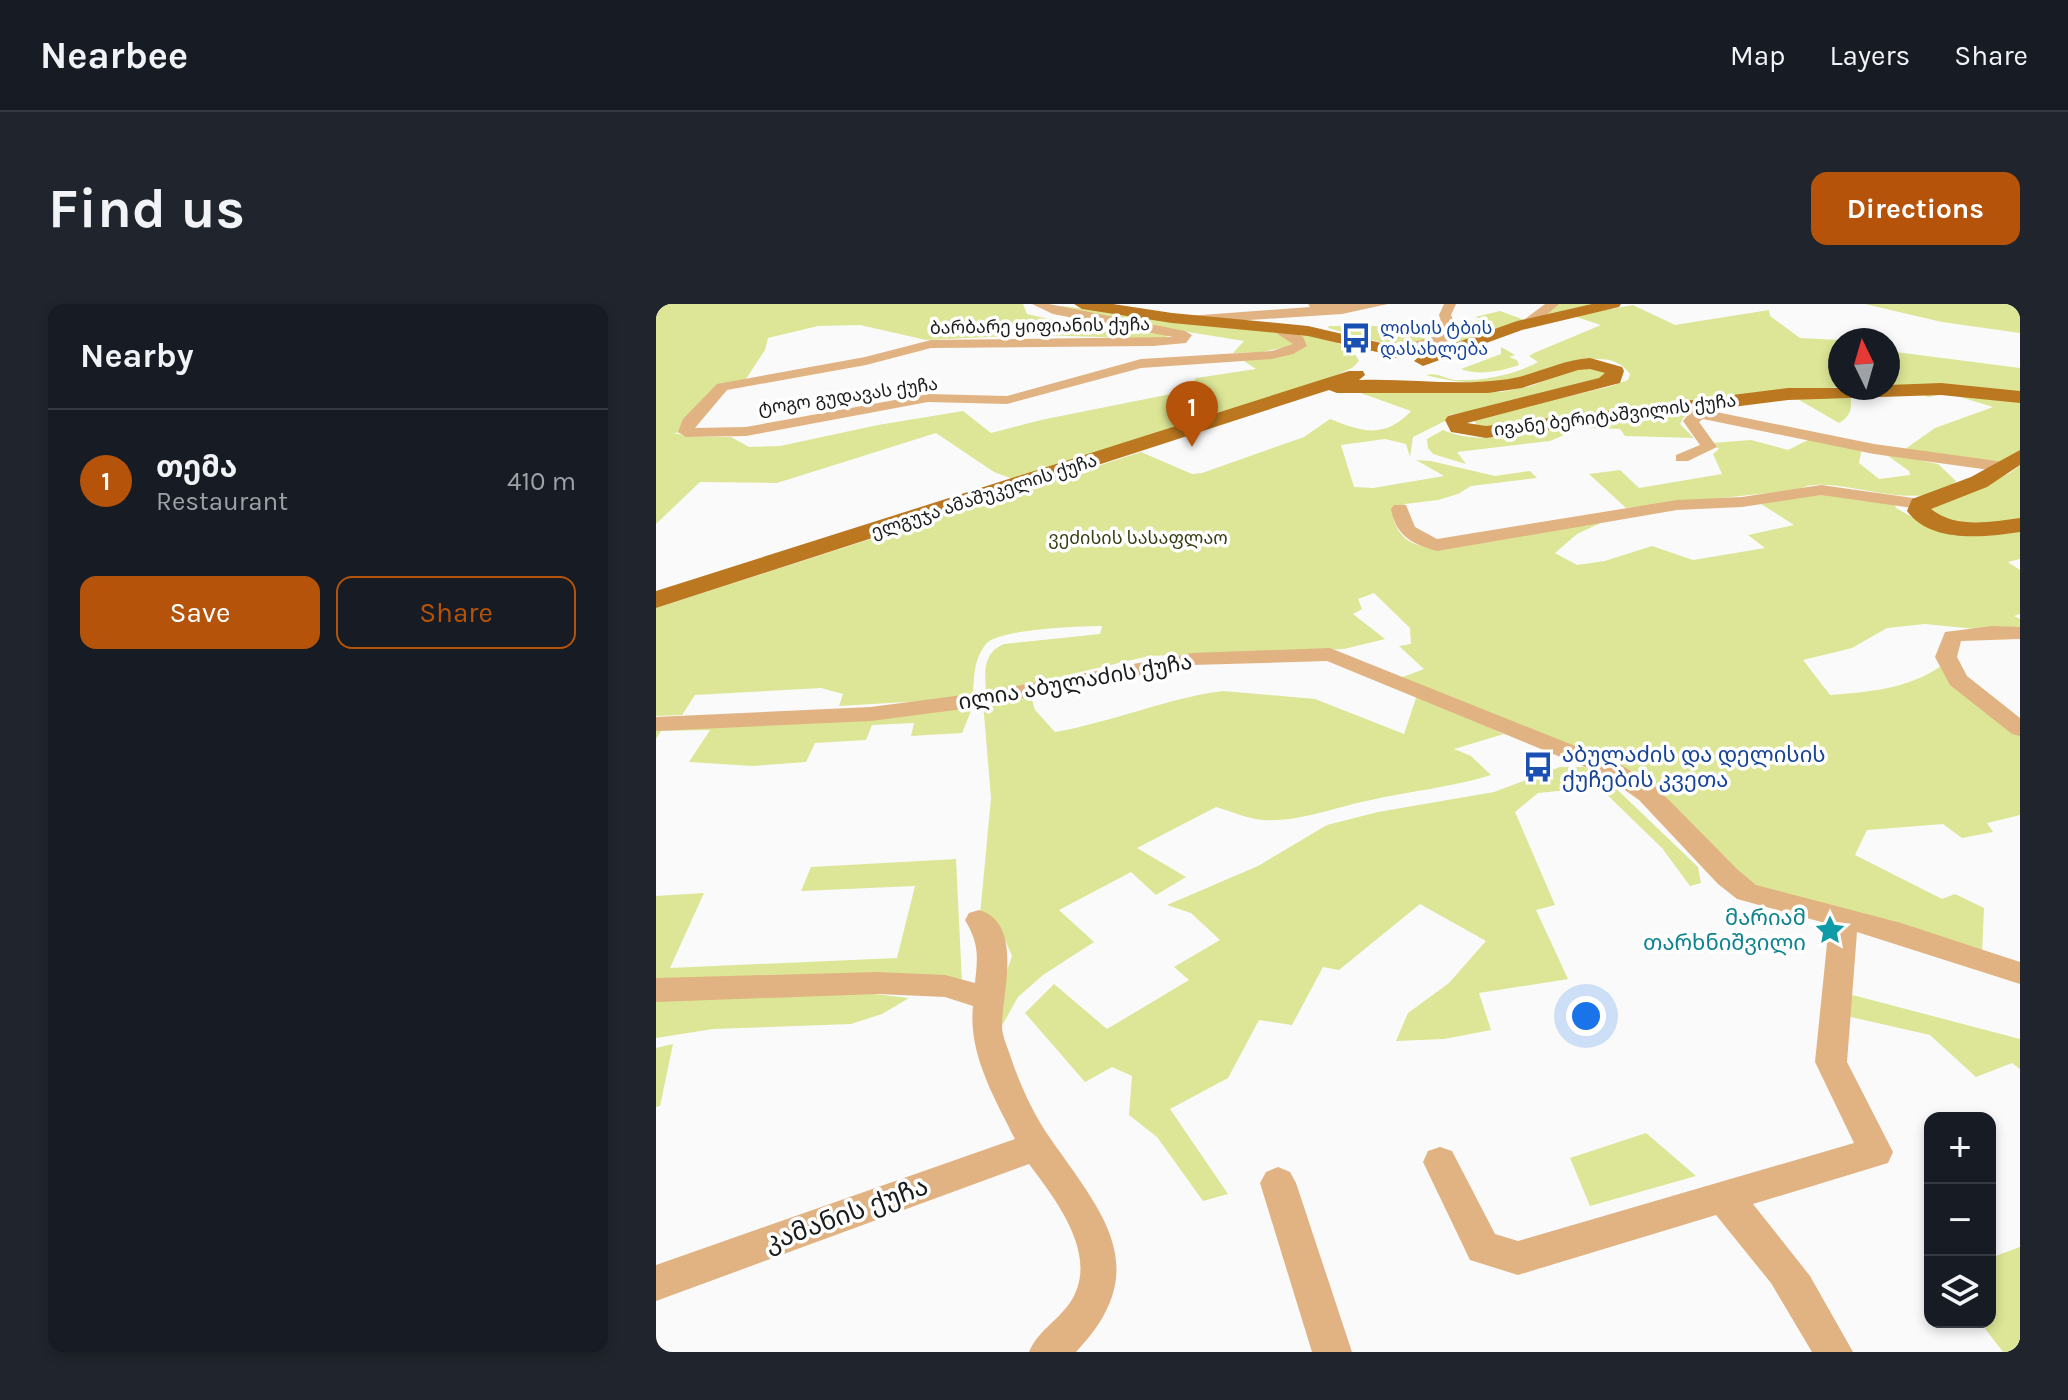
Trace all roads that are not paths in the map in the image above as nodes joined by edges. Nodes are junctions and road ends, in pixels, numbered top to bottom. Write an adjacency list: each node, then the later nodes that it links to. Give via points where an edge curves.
1 (1038, 304): 20 (street, ბარბარე ყიფიანის ქუჩა, via 1185,335 1181,340 1153,342 931,344 722,387 688,422 686,432)
2 (1082, 304): 8 (main road)
3 (1382, 304): 7 (street, via 1342,310)
4 (1450, 304): 13 (street, via 1445,315 1452,335)
5 (1553, 304): 9 (street)
6 (1613, 304): 9 (main road)
7 (1315, 307): 8 (street)
8 (1188, 320): 10 (main road)
9 (1530, 322): 12 (main road)
10 (1278, 328): 11 (main road); 20 (street, ტოგო გუდავას ქუჩა, via 1300,346 1249,356 1157,361 1006,400 929,398 821,419)
11 (1363, 347): 13 (main road); 16 (main road, via 1367,364)
12 (1442, 352): 13 (main road); 14 (main road, via 1418,369)
13 (1393, 364): 14 (main road); 15 (main road, via 1415,382); 16 (main road)
14 (1429, 381): 15 (main road)
15 (1458, 386): 16 (main road); 18 (main road, ივანე ბერიტაშვილის ქუჩა, via 1519,384 1579,364 1615,371 1606,382 1455,420 1462,430 1486,432)
16 (1324, 389): 26 (main road, ელგუჯა ამაშუკელის ქუჩა)
17 (2020, 397): 18 (main road, ივანე ბერიტაშვილის ქუჩა, via 1910,388)
18 (1744, 398): 19 (street)
19 (1697, 413): 21 (street, via 1691,421 1709,447); 22 (street, via 1874,449)
20 (699, 433)
21 (1682, 458)
22 (2012, 462): 23 (main road, via 1979,482)
23 (1920, 504): 24 (street, via 1821,490 1677,505 1437,545 1417,541 1406,530); 25 (main road, via 1925,517 1951,526 1983,530)
24 (1400, 509)
25 (2020, 525)
26 (656, 600)
27 (2020, 633): 29 (street, via 1952,636 1946,657 1958,680)
28 (656, 724): 30 (street, ილია აბულაძის ქუჩა, via 871,714 978,700 1192,659 1330,654 1611,769 1648,794 1747,892)
29 (2020, 729)
30 (1844, 919): 32 (street, ილია აბულაძის ქუჩა); 38 (street, via 1831,1062 1876,1152)
31 (979, 920): 34 (street, via 989,934 993,956)
32 (2020, 973)
33 (656, 990): 34 (street, via 878,983 945,986)
34 (987, 998): 35 (street, via 986,1030 1014,1107)
35 (1036, 1146): 39 (street, კამანის ქუჩა); 40 (street, via 1074,1197 1098,1252 1097,1290 1082,1318)
36 (1440, 1162): 38 (street, via 1483,1248 1518,1258)
37 (1278, 1183): 41 (street)
38 (1722, 1197): 42 (street, via 1800,1290)
39 (656, 1283)
40 (1049, 1352)
41 (1332, 1352)
42 (1833, 1352)

